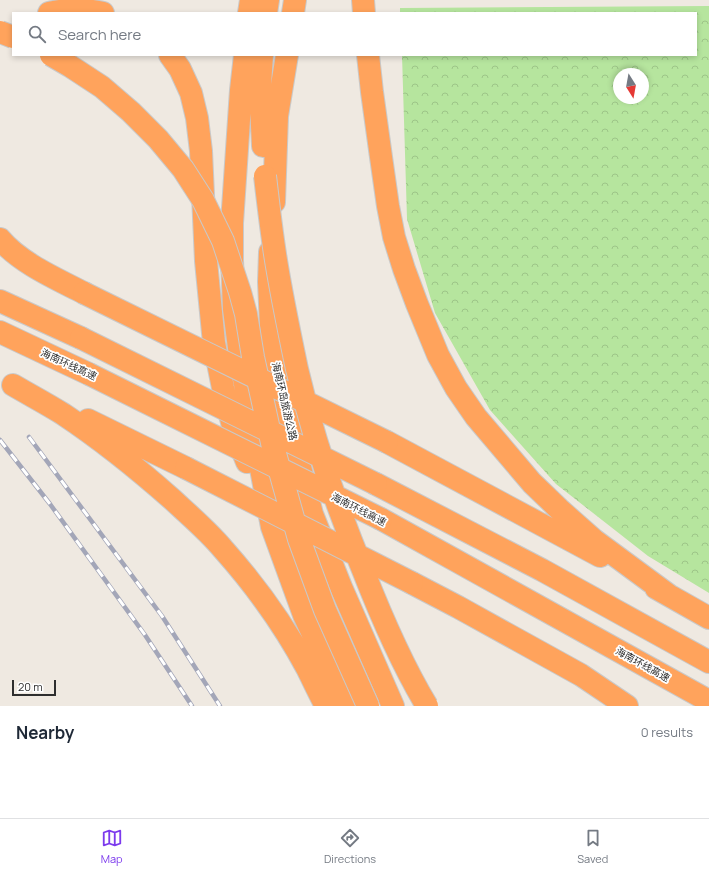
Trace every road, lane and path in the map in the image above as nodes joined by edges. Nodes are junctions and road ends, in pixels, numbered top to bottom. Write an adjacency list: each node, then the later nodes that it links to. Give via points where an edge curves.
1 (251, 0): 7 (highway)
2 (268, 0): 8 (highway)
3 (295, 0): 9 (highway)
4 (363, 0): 10 (highway)
5 (52, 12): 6 (highway)
6 (94, 12)
7 (249, 12)
8 (266, 12)
9 (293, 12)
10 (364, 12)
11 (12, 27): 13 (highway)
12 (0, 32): 14 (highway, bridge)
13 (0, 35)
14 (12, 37)
15 (53, 56): 33 (highway, bridge, via 102,87 158,139 183,169 223,241 246,314 272,443 299,539 325,610)
16 (171, 56): 26 (highway, via 191,93 197,118 210,305 223,388 234,430)
17 (245, 56): 26 (highway, via 232,223 234,309 241,364)
18 (262, 56): 36 (highway, bridge, via 260,85 265,176 275,253 298,371 325,468 344,522 386,626)
19 (287, 56): 25 (highway, 海南环岛旅游公路, via 277,116 269,282 277,377)
20 (368, 56): 27 (highway, via 394,237 438,355 476,417 532,483 594,540)
21 (0, 239): 27 (highway, bridge, via 5,246 30,265 84,294 387,442)
22 (0, 301): 29 (highway, bridge, via 81,338 376,484 542,570)
23 (0, 332): 30 (highway, 海南环线高速, bridge, via 381,519)
24 (7, 382): 31 (highway, via 62,414 110,448 149,478 204,528 247,577 280,624 307,667); 37 (highway, bridge, via 104,426 458,607 581,675)
25 (297, 455): 34 (highway, 海南环岛旅游公路, via 312,514 341,588); 35 (highway)
26 (272, 526): 32 (highway, via 304,615)
27 (670, 596): 28 (highway)
28 (709, 618)
29 (709, 662)
30 (709, 701)
31 (326, 706)
32 (347, 706)
33 (368, 706)
34 (393, 706)
35 (408, 706)
36 (428, 706)
37 (627, 706)

